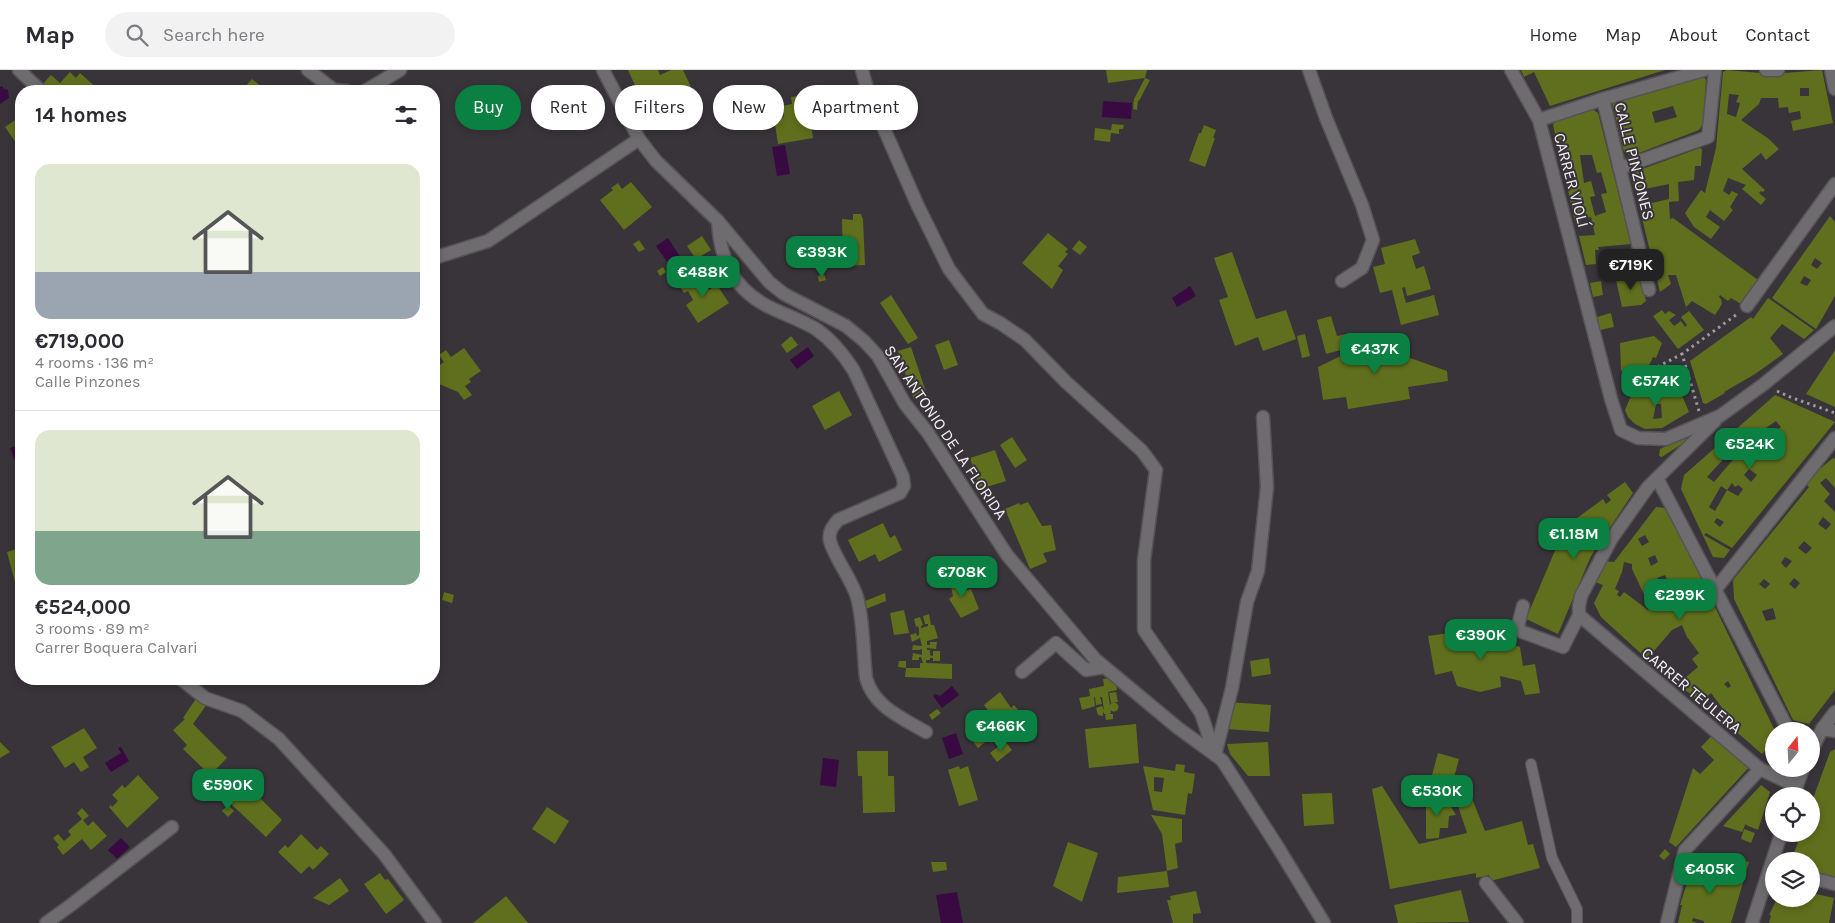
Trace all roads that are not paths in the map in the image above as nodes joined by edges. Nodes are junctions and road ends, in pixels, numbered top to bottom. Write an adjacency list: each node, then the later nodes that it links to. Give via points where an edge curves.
1 (308, 70): 15 (street)
2 (400, 70): 16 (street)
3 (594, 70): 13 (street)
4 (862, 70): 44 (street, SAN ANTONIO DE LA FLORIDA, via 868,92 902,170 949,269 982,314 1025,340 1066,382 1142,450 1156,470 1144,560 1144,630 1200,713)
5 (1309, 70): 25 (street, via 1362,205 1372,240 1362,268)
6 (1511, 70): 19 (street, CARRER VIOLÍ)
7 (1704, 70): 18 (street)
8 (1715, 70): 21 (street, via 1708,137)
9 (1766, 70): 10 (street)
10 (1778, 70)
11 (1832, 70): 17 (street)
12 (24, 72): 14 (street)
13 (604, 74): 20 (street, SAN ANTONIO DE LA FLORIDA)
14 (36, 85)
15 (328, 85)
16 (374, 85)
17 (1835, 89)
18 (1603, 99): 19 (street); 21 (street, CALLE PINZONES)
19 (1539, 120): 29 (street, CARRER VIOLÍ, via 1621,430 1638,438 1666,439)
20 (639, 139): 23 (street, SAN ANTONIO DE LA FLORIDA, via 656,161); 24 (street, via 488,240)
21 (1620, 168): 26 (street, CALLE PINZONES)
22 (1835, 184): 27 (street)
23 (718, 221): 36 (street, SAN ANTONIO DE LA FLORIDA, via 769,282 784,294 846,326 878,356 905,404 1007,554); 42 (street, via 724,260 734,278 765,304 815,329 844,356 903,477 904,486 900,493 838,520 832,527 830,540 857,598 869,688 884,706)
24 (440, 256)
25 (1342, 280)
26 (1649, 290)
27 (1747, 306)
28 (1835, 326): 29 (street)
29 (1720, 416): 32 (street)
30 (1262, 417): 44 (street, via 1267,487 1258,571 1247,602 1232,688)
31 (1835, 438): 33 (street)
32 (1657, 478): 33 (street); 35 (street, via 1612,538 1581,596)
33 (1715, 590): 40 (street)
34 (1523, 606): 35 (street, via 1517,630 1564,648)
35 (1579, 610): 46 (street, CARRER TEULERA)
36 (1104, 667): 37 (street, via 1086,670 1056,643); 44 (street, SAN ANTONIO DE LA FLORIDA)
37 (1022, 672)
38 (189, 685): 54 (street, via 205,698 242,711 279,739 384,854)
39 (1835, 712): 41 (street)
40 (1784, 722)
41 (1829, 730): 43 (street)
42 (926, 732)
43 (1820, 741)
44 (1215, 755): 55 (street, SAN ANTONIO DE LA FLORIDA, via 1222,760)
45 (1531, 764): 57 (lane, via 1552,858 1577,909)
46 (1760, 769): 47 (street, CARRER TEULERA); 58 (street, via 1685,850)
47 (1789, 787)
48 (172, 827): 53 (street)
49 (1820, 880): 51 (street)
50 (1486, 883): 56 (street)
51 (1835, 884)
52 (1765, 887): 59 (street)
53 (46, 923)
54 (435, 923)
55 (1324, 923)
56 (1517, 923)
57 (1577, 923)
58 (1666, 923)
59 (1752, 923)

